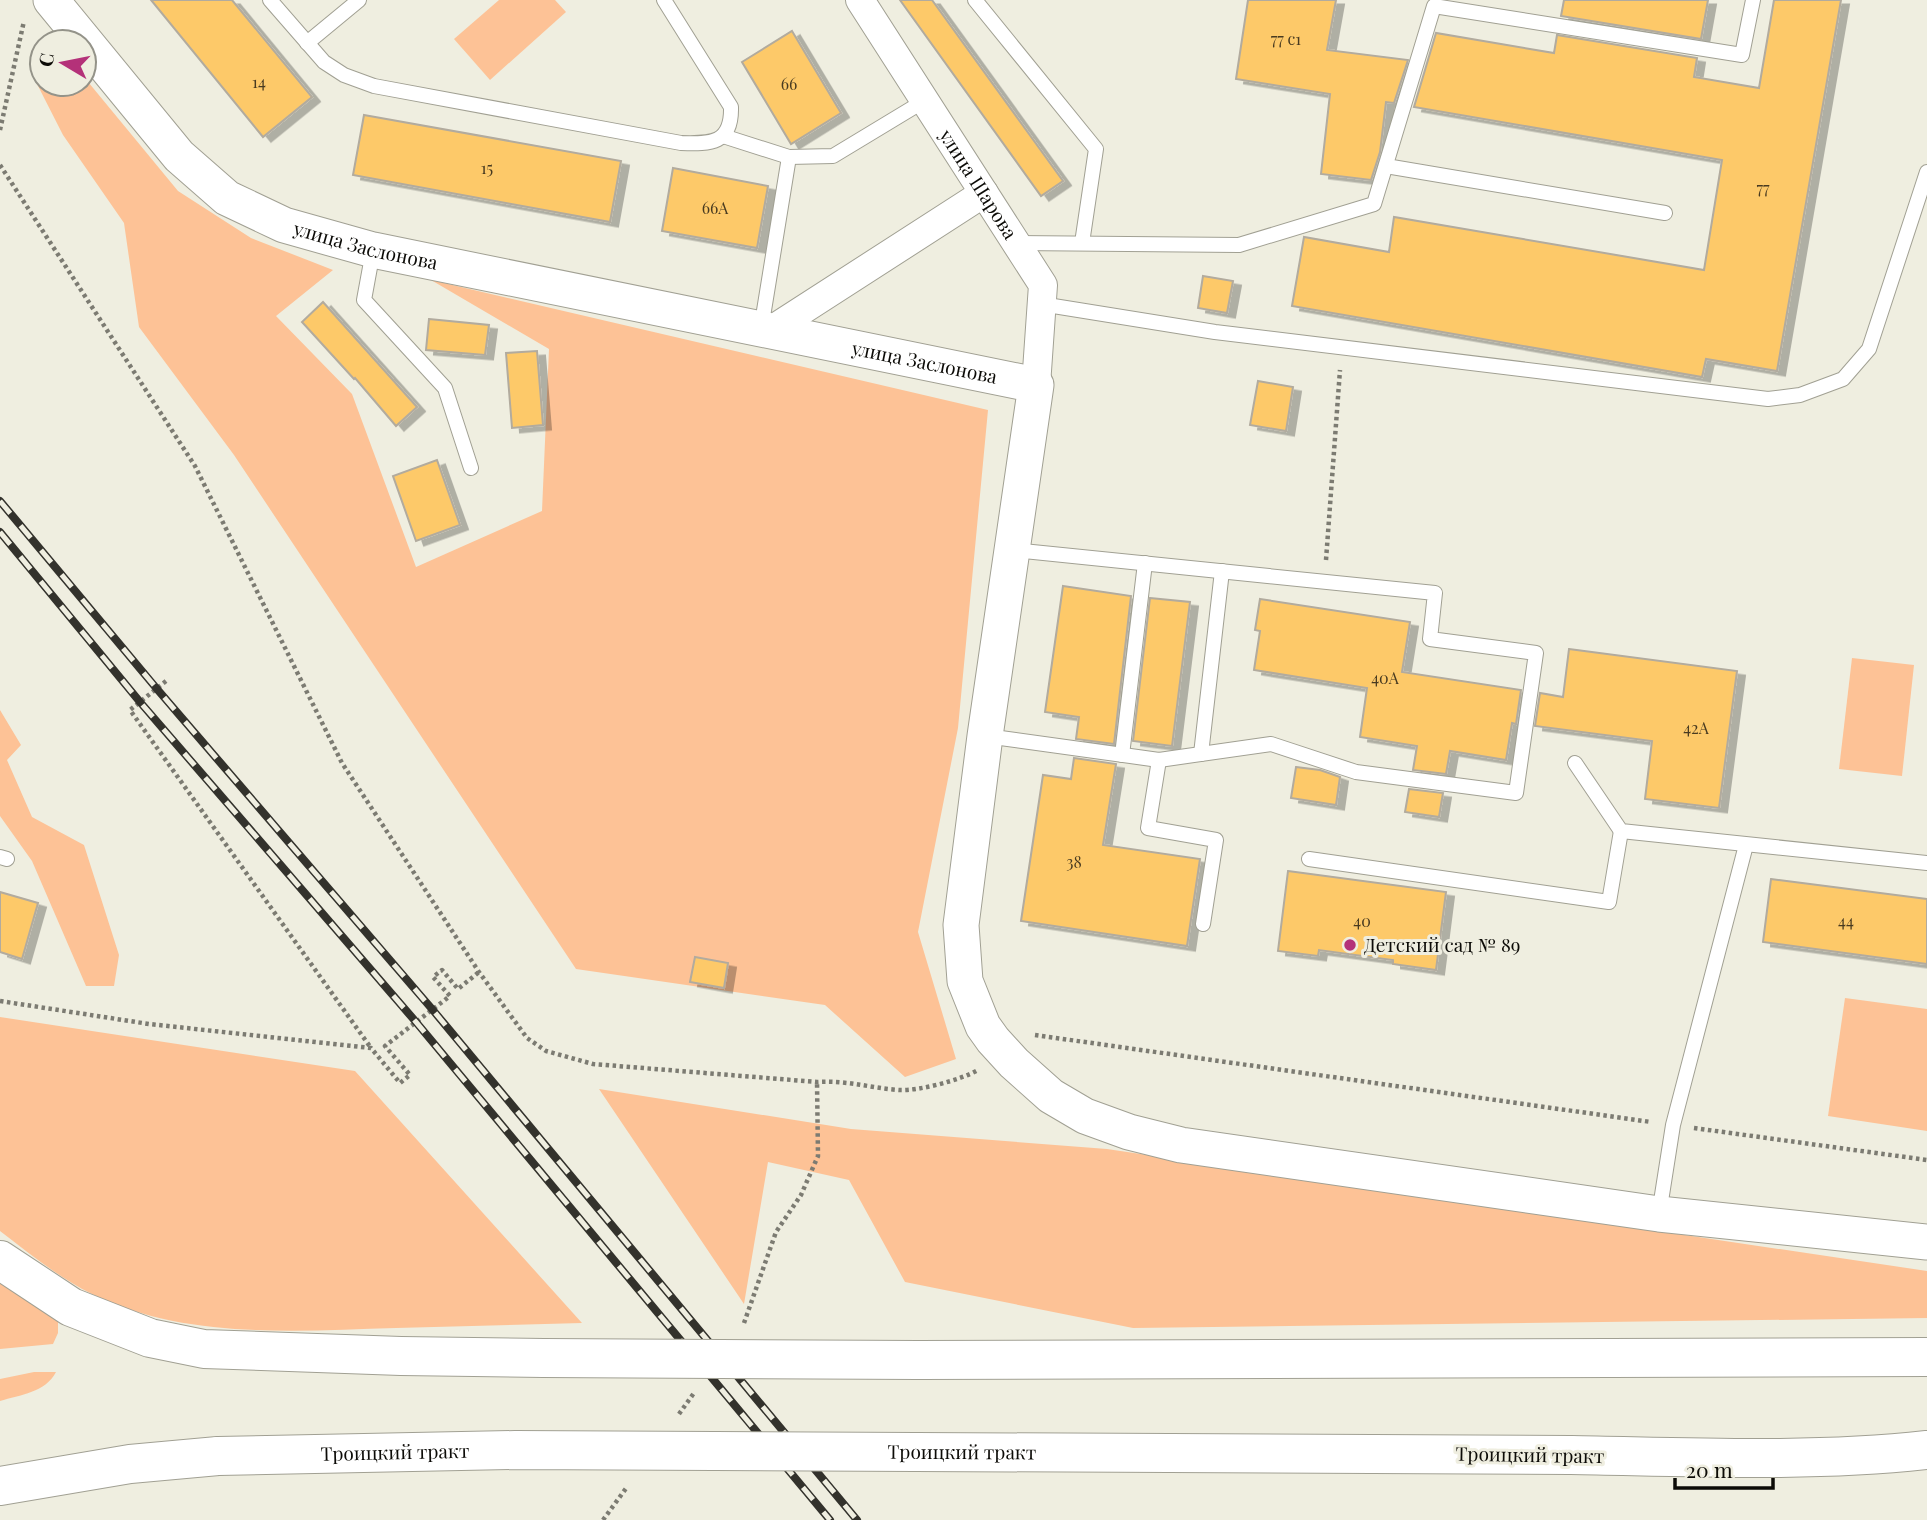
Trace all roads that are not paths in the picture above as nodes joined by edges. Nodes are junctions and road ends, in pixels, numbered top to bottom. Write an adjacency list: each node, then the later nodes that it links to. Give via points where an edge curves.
1 (270, 0): 8 (lane)
2 (359, 0): 8 (lane)
3 (860, 0): 9 (street, улица Шарова)
4 (975, 0): 17 (lane, via 1096,149)
5 (1753, 0): 12 (lane, via 1742,55 1434,6)
6 (667, 1): 10 (lane, via 731,107 732,123)
7 (40, 6): 18 (street, улица Заслонова, via 179,156 227,198 284,225)
8 (307, 43): 10 (lane, via 344,75 374,86 681,142 708,144)
9 (924, 101): 11 (lane, via 833,156); 14 (street, улица Шарова)
10 (723, 136): 11 (lane)
11 (789, 157): 20 (lane)
12 (1386, 166): 15 (lane); 17 (lane, via 1374,204 1238,245)
13 (1927, 172): 19 (lane, via 1869,349 1843,379 1800,395 1768,398 1342,348)
14 (984, 193): 16 (street, улица Шарова); 20 (street)
15 (1664, 213)
16 (1015, 243): 17 (lane); 19 (street, улица Шарова, via 1043,285)
17 (1082, 243)
18 (373, 250): 20 (street, улица Заслонова); 22 (lane, via 364,300 445,388)
19 (1041, 304): 21 (street, улица Шарова)
20 (766, 330): 21 (street, улица Заслонова)
21 (1036, 385): 23 (street)
22 (471, 468)
23 (1012, 550): 24 (lane); 26 (street)
24 (1145, 563): 25 (lane); 28 (lane)
25 (1222, 571): 27 (lane); 27 (lane, via 1435,593 1430,639 1535,653 1516,793 1356,772 1272,744)
26 (985, 736): 28 (lane); 36 (street, via 961,925 964,981 983,1026 1051,1096 1086,1116 1168,1142)
27 (1201, 754): 29 (lane)
28 (1122, 755): 29 (lane)
29 (1159, 760): 35 (lane, via 1149,828 1216,840)
30 (1575, 763): 31 (lane)
31 (1621, 831): 32 (lane); 33 (lane, via 1609,902)
32 (1746, 845): 34 (lane); 36 (lane, via 1673,1125)
33 (1309, 859)
34 (1927, 863)
35 (1203, 924)
36 (1659, 1214): 37 (street)
37 (1927, 1242)
38 (0, 1260): 39 (main road, bridge, via 71,1307 150,1338 239,1351 918,1360)
39 (1927, 1357)
40 (1927, 1450): 41 (main road, Троицкий тракт, bridge, via 1794,1458 515,1450 218,1456 130,1464)
41 (0, 1486)

